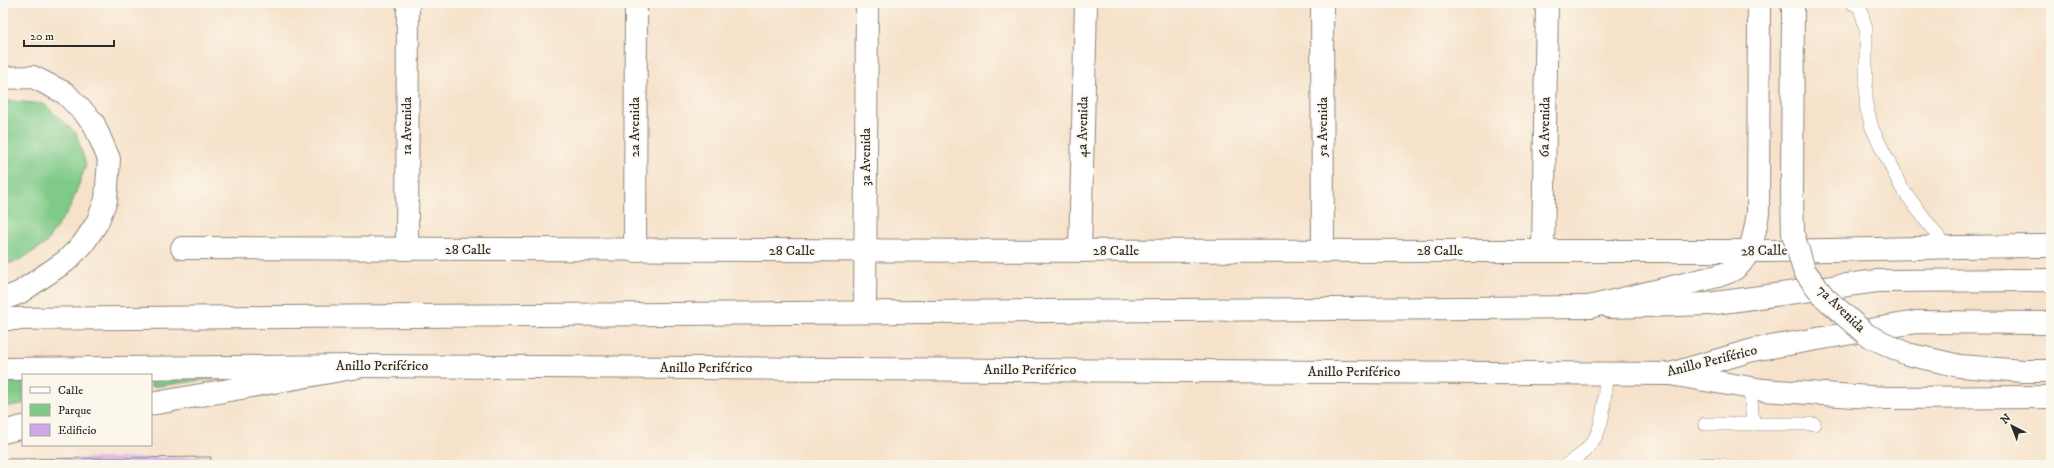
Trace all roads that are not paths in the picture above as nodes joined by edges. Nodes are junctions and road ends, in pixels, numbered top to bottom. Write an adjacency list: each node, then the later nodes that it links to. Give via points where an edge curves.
1 (408, 3): 14 (main road, 1a Avenida)
2 (636, 3): 15 (main road, 2a Avenida)
3 (867, 3): 20 (main road, 3a Avenida)
4 (1086, 3): 16 (main road, 4a Avenida)
5 (1322, 3): 17 (main road, 5a Avenida)
6 (1547, 3): 18 (main road, 6a Avenida)
7 (1759, 3): 19 (main road, via 1758,212 1755,233)
8 (1793, 3): 29 (main road, 7a Avenida, bridge, via 1793,234 1804,270 1824,297 1867,335 1907,354 1960,366)
9 (1852, 3): 11 (lane, via 1860,7 1866,29 1866,105 1872,128 1901,187)
10 (3, 78): 22 (main road, via 33,77 65,93 93,122 110,159 106,200 97,223 83,244 66,261 19,293)
11 (1945, 246): 12 (main road, 28 Calle); 19 (main road, 28 Calle)
12 (2051, 246)
13 (182, 248): 14 (main road, 28 Calle)
14 (407, 249): 15 (main road, 28 Calle)
15 (635, 251): 20 (main road, 28 Calle)
16 (1080, 251): 17 (main road, 28 Calle); 20 (main road, 28 Calle)
17 (1323, 251): 18 (main road, 28 Calle)
18 (1543, 251): 19 (main road, 28 Calle)
19 (1748, 251): 23 (main road, via 1736,268 1718,276)
20 (865, 252): 24 (main road, 3a Avenida)
21 (2051, 280): 23 (main road, via 1877,281 1708,304)
22 (3, 299)
23 (1589, 307): 24 (main road)
24 (865, 311): 25 (main road)
25 (3, 318)
26 (2051, 323): 31 (main road, Anillo Periférico, via 1916,322 1753,350)
27 (363, 366): 28 (main road, Anillo Periférico); 30 (main road, Anillo Periférico); 34 (main road)
28 (3, 369)
29 (2051, 371)
30 (1606, 374): 31 (main road, Anillo Periférico); 41 (lane, via 1602,421 1596,437 1578,458)
31 (1670, 374): 32 (main road)
32 (1750, 388): 33 (main road, via 1886,398); 36 (lane)
33 (2051, 397)
34 (152, 404)
35 (1705, 424): 36 (lane)
36 (1754, 424): 37 (lane)
37 (1814, 424)
38 (22, 427): 39 (main road)
39 (3, 432)
40 (1702, 464): 42 (lane)
41 (1566, 465)
42 (1723, 465)

